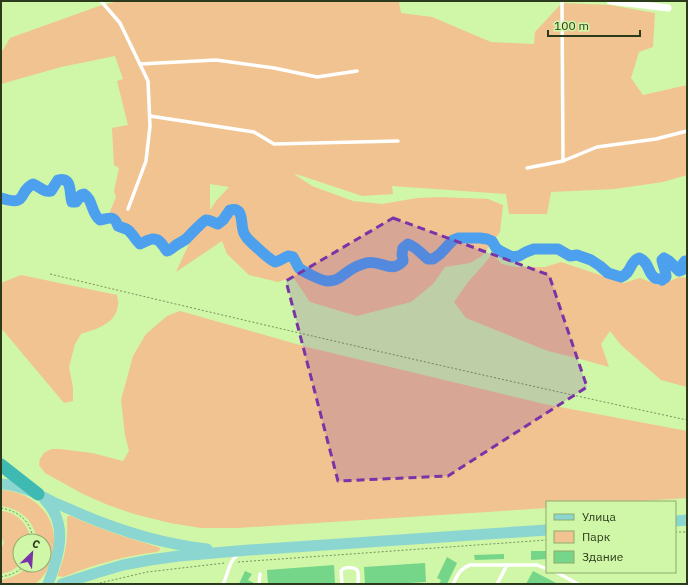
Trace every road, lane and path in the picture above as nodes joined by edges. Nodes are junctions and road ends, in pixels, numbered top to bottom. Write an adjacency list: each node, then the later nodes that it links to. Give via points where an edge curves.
1 (100, 1): 5 (lane, via 120,23)
2 (562, 1): 10 (lane)
3 (610, 1): 4 (street)
4 (668, 8)
5 (140, 64): 6 (lane, via 216,60 317,77); 7 (lane, via 148,81)
6 (357, 71)
7 (150, 116): 9 (lane, via 254,132 274,144); 12 (lane, via 146,161)
8 (687, 131): 10 (lane, via 656,139 597,147)
9 (398, 141)
10 (563, 161): 11 (lane)
11 (527, 168)
12 (128, 209)
13 (50, 274): 14 (path)
14 (687, 420)
15 (1, 465): 17 (highway)
16 (1, 484): 17 (main road)
17 (38, 494): 26 (main road, via 106,524 156,540 180,546); 34 (main road, via 51,506 59,527 59,551)
18 (1, 508): 24 (path, via 14,511 24,519)
19 (687, 520): 20 (main road)
20 (676, 521)
21 (546, 530): 26 (main road)
22 (676, 532): 23 (path)
23 (687, 532)
24 (32, 533)
25 (546, 540): 27 (path)
26 (249, 550): 27 (lane); 35 (main road, via 150,560 123,565)
27 (231, 562): 36 (path, via 146,572); 37 (lane)
28 (507, 565): 29 (lane, via 530,564); 41 (lane, via 464,567); 42 (lane)
29 (546, 569)
30 (14, 573): 33 (path)
31 (558, 573): 43 (lane)
32 (260, 574): 38 (lane)
33 (1, 577)
34 (48, 584)
35 (62, 584)
36 (96, 584)
37 (223, 584)
38 (259, 584)
39 (342, 584): 40 (lane, via 342,570 355,568 358,572)
40 (358, 584)
41 (453, 584)
42 (498, 584)
43 (578, 584)

